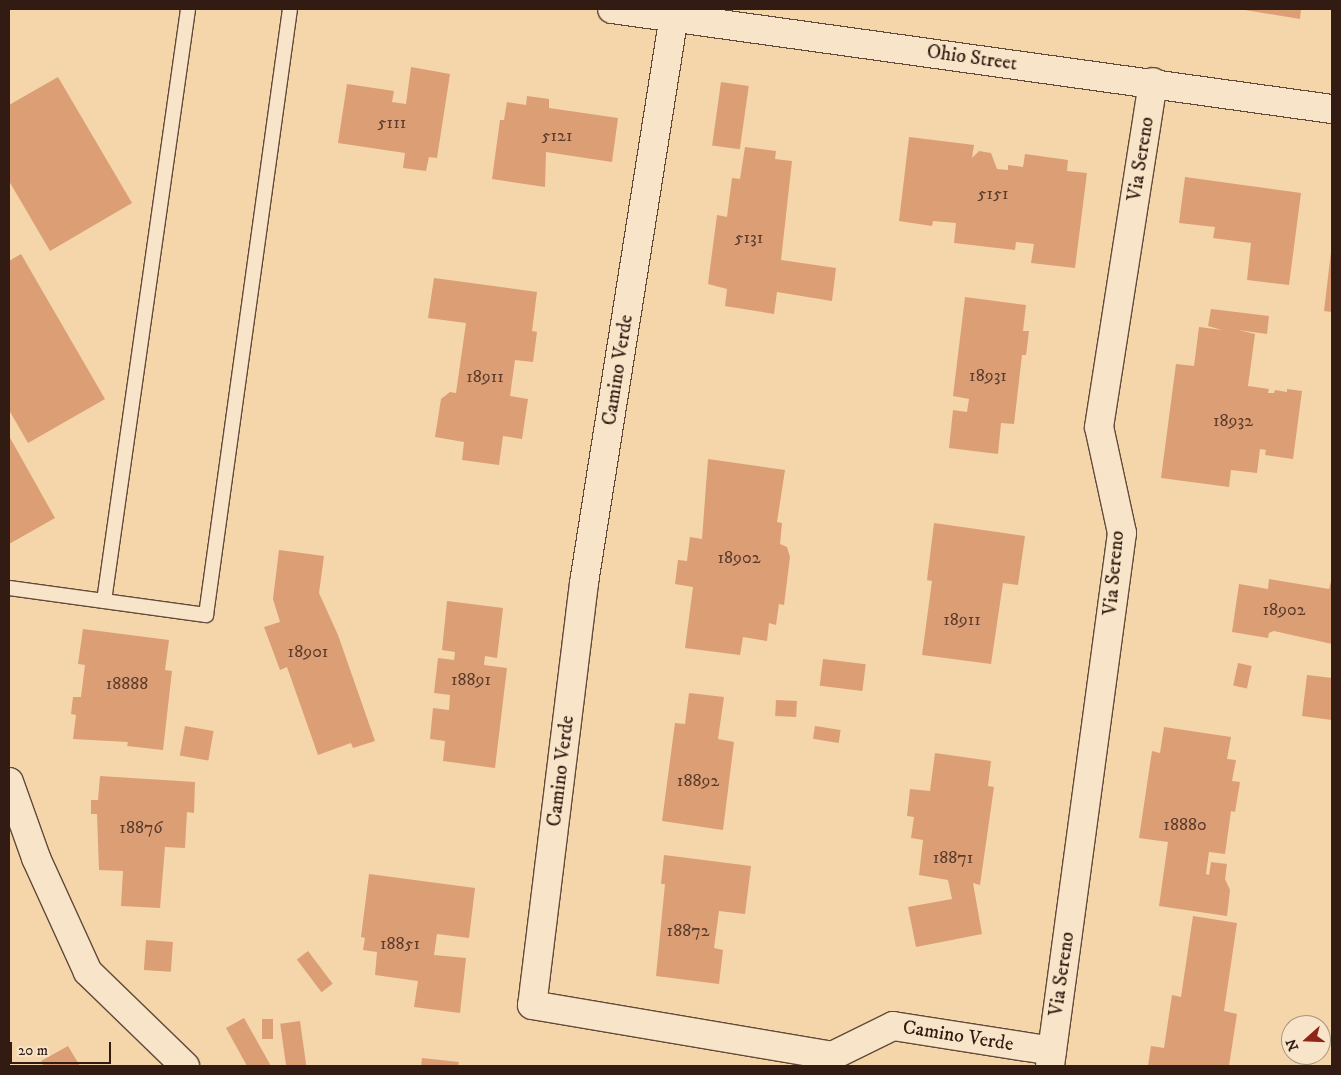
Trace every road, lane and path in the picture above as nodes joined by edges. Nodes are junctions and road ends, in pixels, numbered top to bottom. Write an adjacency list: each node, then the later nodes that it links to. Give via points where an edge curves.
1 (188, 9): 8 (lane)
2 (290, 9): 8 (lane, via 206,615)
3 (612, 9): 4 (street, Ohio Street)
4 (674, 13): 5 (street, Ohio Street); 10 (street, Camino Verde, via 584,583 532,1005 832,1056 893,1026)
5 (1153, 82): 6 (street, Ohio Street); 10 (street, Via Sereno, via 1100,427 1122,533)
6 (1332, 109)
7 (9, 588): 8 (lane)
8 (104, 601)
9 (9, 782): 11 (street, via 36,858 88,972)
10 (1051, 1059)
11 (185, 1066)

